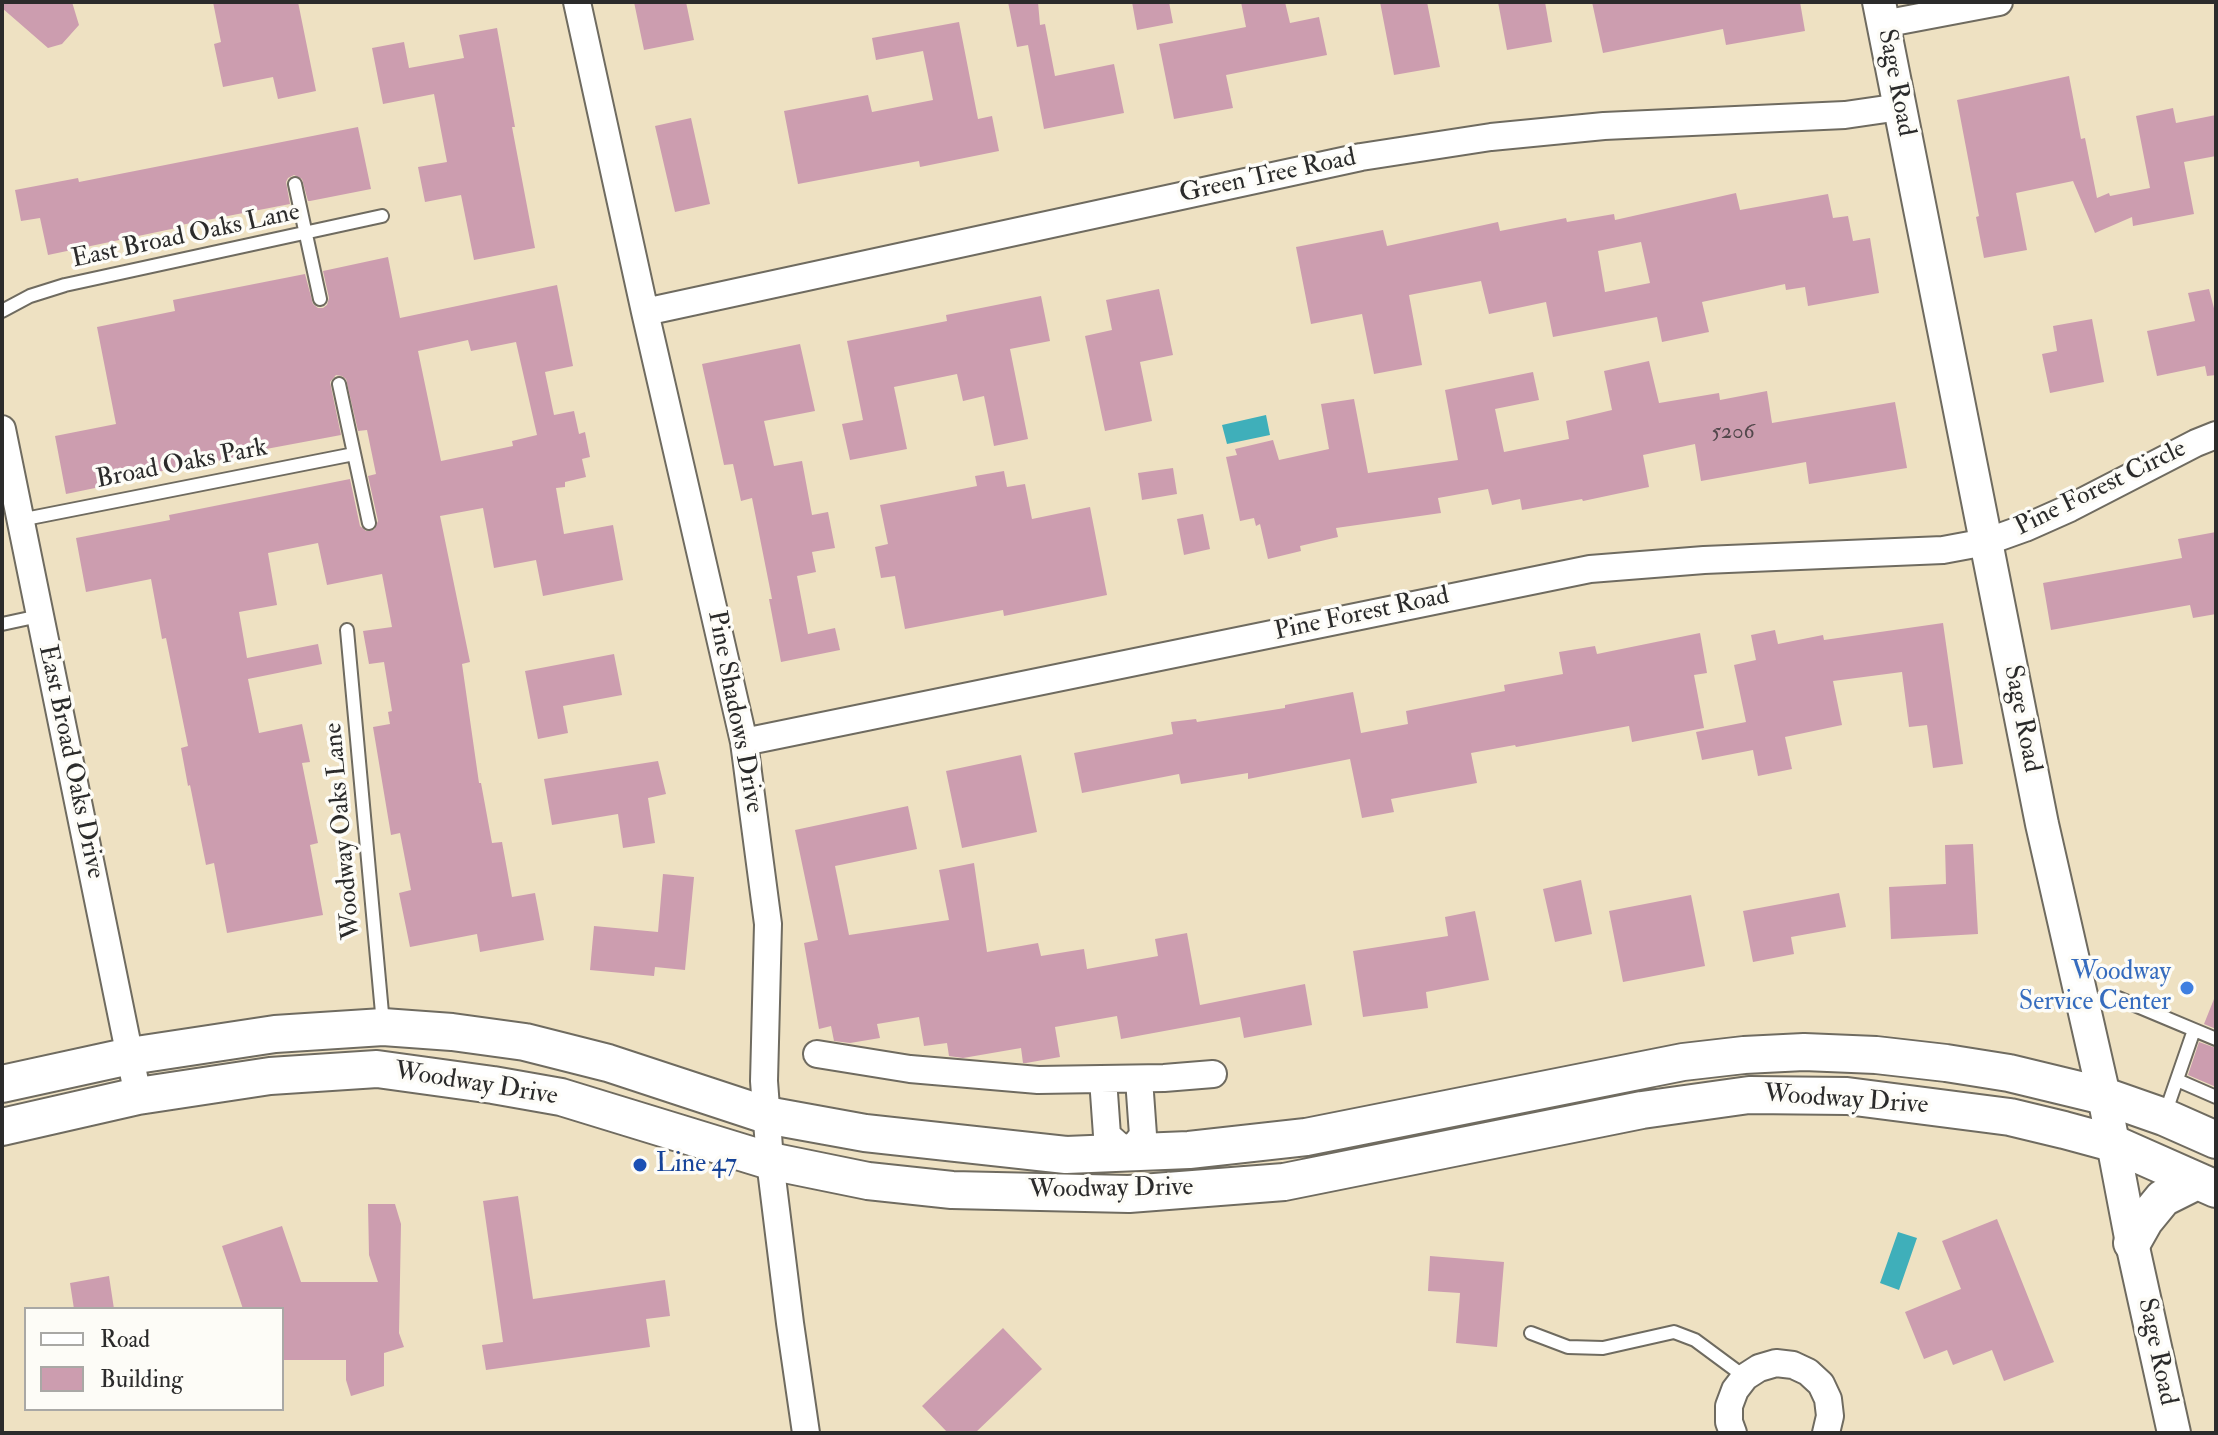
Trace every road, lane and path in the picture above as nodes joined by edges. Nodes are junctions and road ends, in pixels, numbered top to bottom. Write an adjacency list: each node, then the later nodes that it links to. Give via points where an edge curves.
1 (577, 2): 10 (street, Pine Shadows Drive)
2 (1999, 2): 3 (street)
3 (1881, 13): 4 (street, Sage Road)
4 (1900, 107): 10 (street, Green Tree Road, via 1845,115 1604,126 1375,155); 17 (street, Sage Road)
5 (295, 184): 7 (lane)
6 (382, 216): 7 (lane, East Broad Oaks Lane)
7 (306, 234): 8 (lane); 9 (lane, East Broad Oaks Lane, via 65,285)
8 (320, 299)
9 (2, 311)
10 (645, 312): 21 (street, Pine Shadows Drive)
11 (339, 384): 14 (lane)
12 (2, 429): 15 (street, East Broad Oaks Drive)
13 (2216, 435): 17 (street, Pine Forest Circle, via 2070,508)
14 (354, 454): 15 (lane, Broad Oaks Park); 16 (lane)
15 (20, 520): 18 (street, East Broad Oaks Drive)
16 (369, 523)
17 (1986, 542): 21 (street, Pine Forest Road, via 1943,550 1590,569); 22 (street, Sage Road)
18 (39, 616): 19 (lane); 28 (street, East Broad Oaks Drive)
19 (2, 624)
20 (347, 630): 23 (lane, Woodway Oaks Lane)
21 (744, 742): 40 (street, Pine Shadows Drive, via 768,924)
22 (2082, 1002): 24 (lane, via 2118,998); 36 (street, Sage Road)
23 (383, 1027): 28 (main road, Woodway Drive, via 275,1034); 40 (main road, Woodway Drive, via 525,1042)
24 (2194, 1030): 25 (lane); 32 (lane)
25 (2216, 1039)
26 (817, 1054): 30 (street, via 966,1075)
27 (1744, 1055): 34 (main road); 36 (main road, Woodway Drive, via 1876,1055 2009,1073); 38 (main road, Woodway Drive)
28 (130, 1056): 33 (main road, Woodway Drive); 35 (street, East Broad Oaks Drive)
29 (1213, 1074): 31 (street)
30 (1103, 1079): 31 (street); 46 (street, via 1107,1135)
31 (1139, 1079): 46 (street, via 1143,1135)
32 (2177, 1080): 37 (lane); 41 (lane)
33 (2, 1084)
34 (1749, 1095): 44 (main road, Woodway Drive); 45 (main road, Woodway Drive, via 1847,1096 2010,1117)
35 (138, 1096): 39 (main road, Woodway Drive, via 270,1076 377,1069 561,1097); 42 (main road, Woodway Drive)
36 (2104, 1096): 41 (main road, Woodway Drive); 45 (street, Sage Road)
37 (2216, 1097)
38 (1469, 1104): 44 (main road); 46 (main road, Woodway Drive, via 1306,1137)
39 (615, 1114): 40 (main road, via 647,1105 745,1127); 47 (main road, Woodway Drive)
40 (766, 1115): 46 (main road, Woodway Drive, via 952,1144 1066,1155); 47 (street, Pine Shadows Drive)
41 (2164, 1117): 43 (main road, Woodway Drive)
42 (2, 1127)
43 (2216, 1140)
44 (1479, 1143): 49 (main road, Woodway Drive, via 1284,1182)
45 (2112, 1143): 48 (main road, Woodway Drive); 50 (street, Sage Road)
46 (1128, 1154): 49 (main road)
47 (770, 1161): 49 (main road, Woodway Drive, via 868,1181 952,1190); 53 (street, Pine Shadows Drive)
48 (2207, 1185): 50 (main road, via 2163,1198)
49 (1129, 1194)
50 (2132, 1243): 56 (street, Sage Road)
51 (1531, 1333): 52 (lane, via 1568,1347 1603,1348 1674,1332 1695,1340)
52 (1745, 1377): 54 (street, via 1729,1406); 55 (street, via 1776,1363 1808,1372 1828,1399)
53 (806, 1433)
54 (1733, 1433)
55 (1826, 1433)
56 (2174, 1433)

